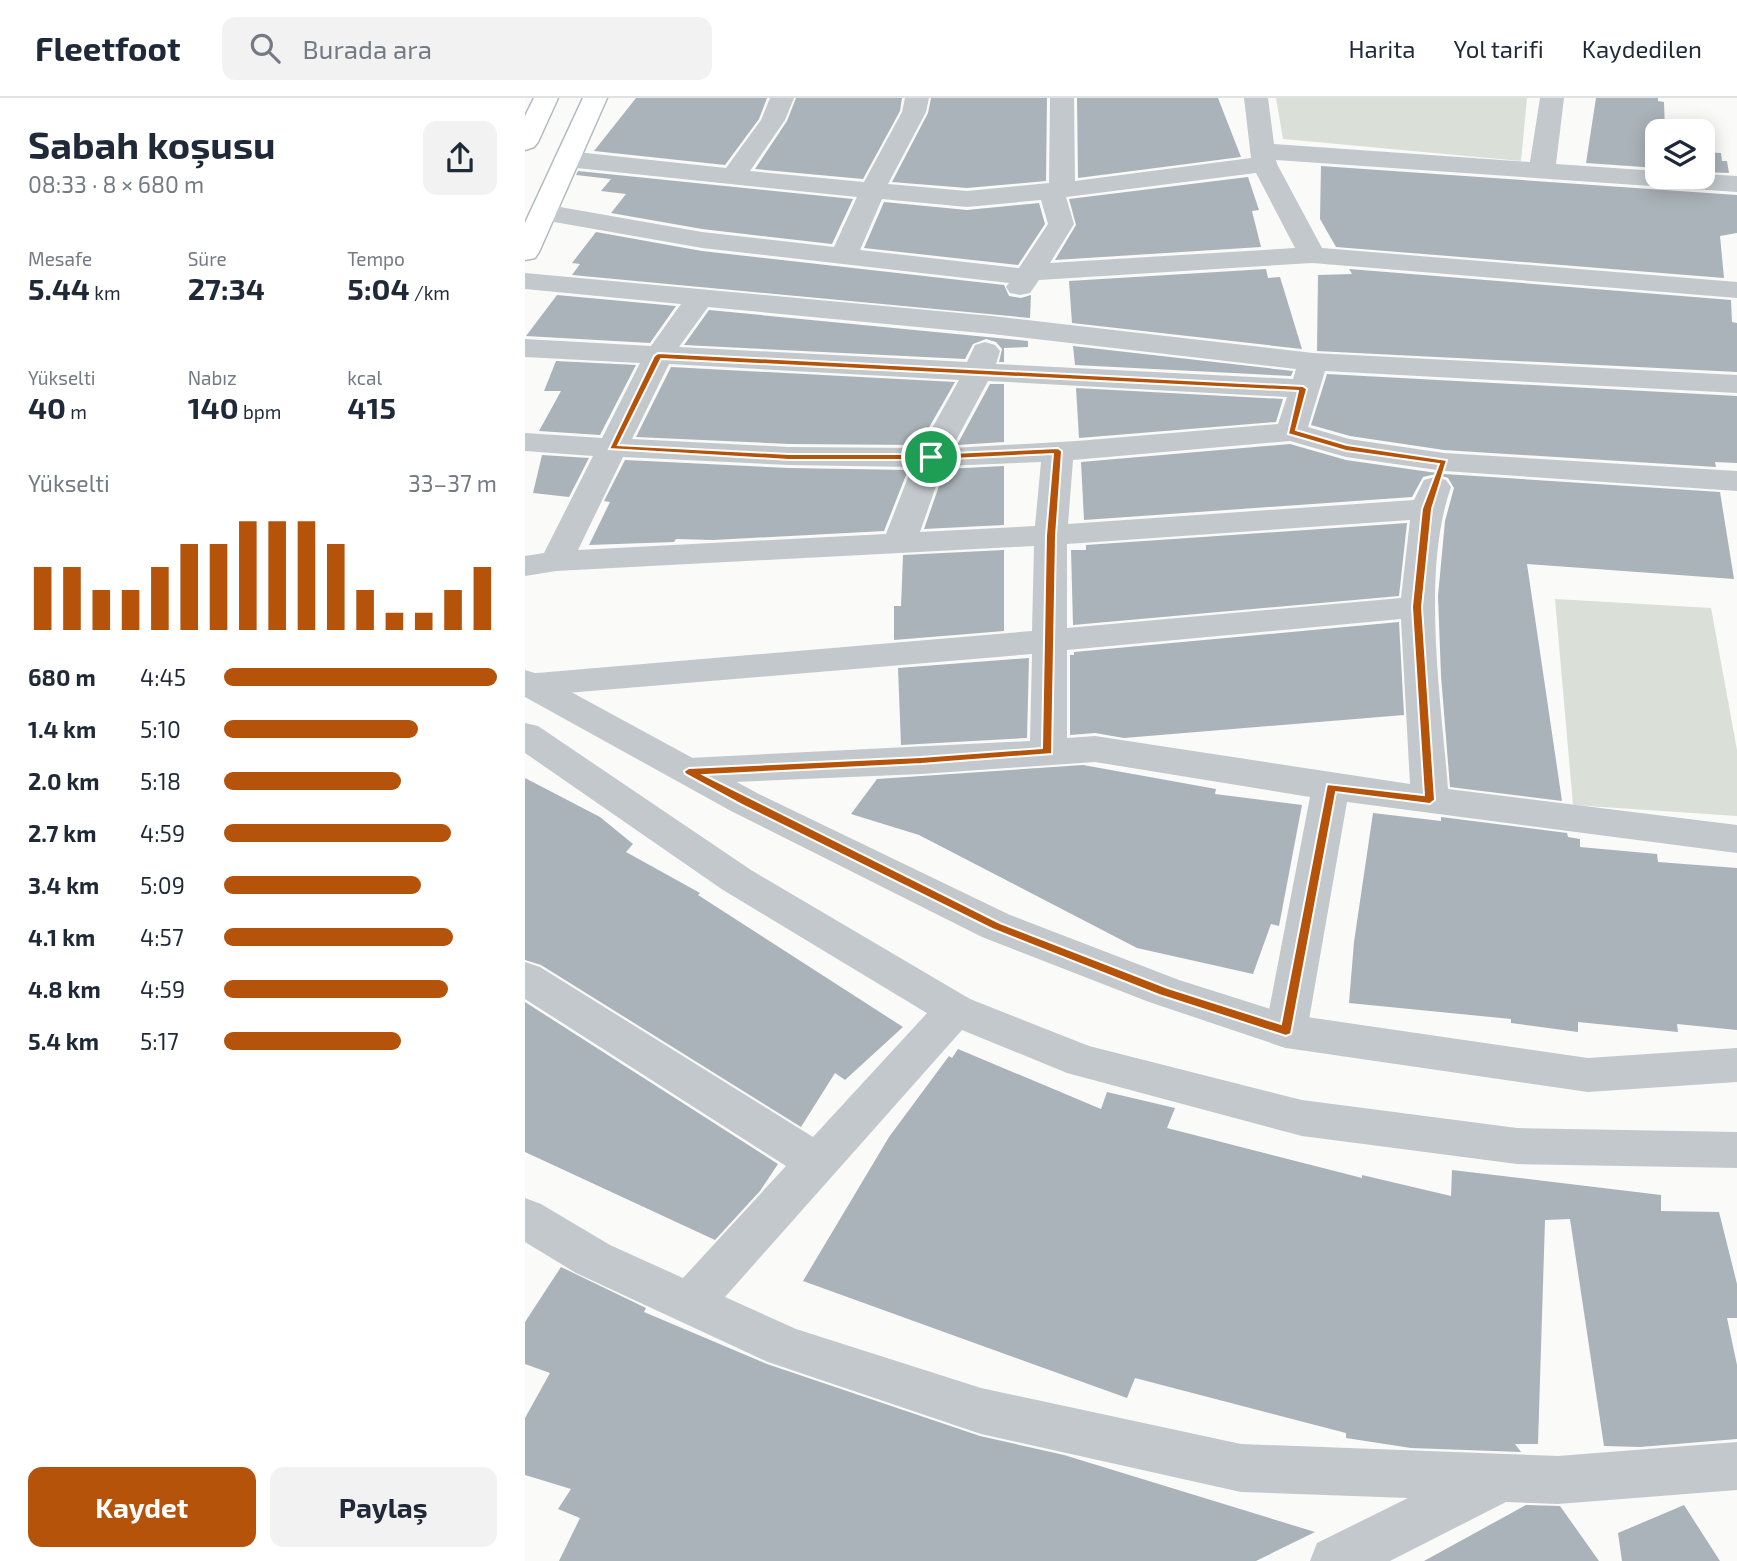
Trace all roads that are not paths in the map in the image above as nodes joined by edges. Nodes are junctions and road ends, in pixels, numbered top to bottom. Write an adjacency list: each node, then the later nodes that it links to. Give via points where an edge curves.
1 (547, 98): 8 (main road)
2 (595, 98): 10 (main road)
3 (782, 98): 12 (street, via 773,120)
4 (917, 98): 14 (street)
5 (1062, 98): 15 (street)
6 (1256, 98): 9 (street)
7 (1552, 98): 11 (street)
8 (525, 142)
9 (1263, 157): 11 (street); 15 (street); 18 (street)
10 (567, 159): 12 (street); 16 (main road)
11 (1542, 170): 13 (street)
12 (734, 176): 14 (street)
13 (1737, 184)
14 (872, 190): 15 (street, via 967,199); 19 (street)
15 (1056, 190): 20 (street, via 1061,224)
16 (543, 212): 17 (main road); 19 (street, via 702,240)
17 (525, 252)
18 (1313, 255): 20 (street); 22 (street)
19 (843, 257): 20 (street)
20 (1028, 275): 24 (street)
21 (525, 281): 23 (street)
22 (1737, 290)
23 (701, 297): 24 (street); 26 (street)
24 (992, 326): 27 (street); 28 (street)
25 (525, 348): 26 (street)
26 (658, 356): 27 (street); 32 (street)
27 (978, 373): 28 (street); 34 (street)
28 (1308, 376): 29 (street); 30 (street)
29 (1737, 384)
30 (1291, 432): 33 (street); 35 (street, via 1346,448)
31 (525, 442): 32 (street)
32 (612, 447): 34 (street, via 789,457); 40 (street)
33 (1058, 451): 34 (street); 38 (street)
34 (931, 457): 39 (street)
35 (1444, 462): 36 (street); 37 (street)
36 (1737, 481)
37 (1427, 509): 38 (street); 41 (street)
38 (1051, 536): 39 (street); 42 (street)
39 (899, 544): 40 (street)
40 (540, 564)
41 (1417, 607): 42 (street); 48 (street)
42 (1049, 641): 43 (street); 45 (street)
43 (528, 683): 46 (street)
44 (525, 735): 51 (street, via 737,880)
45 (1048, 751): 46 (street); 47 (street, via 1095,749)
46 (689, 771): 52 (street, via 996,926 1164,991)
47 (1331, 787): 48 (street); 52 (street)
48 (1430, 800): 49 (street)
49 (1737, 839)
50 (525, 978): 55 (street)
51 (954, 1010): 54 (street, via 1081,1060 1302,1118 1517,1146); 55 (street)
52 (1286, 1031): 53 (street, via 1588,1075)
53 (1737, 1065)
54 (1737, 1150)
55 (818, 1163): 57 (street)
56 (525, 1217): 57 (street, via 593,1259)
57 (689, 1303): 59 (street, via 785,1347 981,1411 1241,1468)
58 (1737, 1466): 59 (street, via 1558,1480)
59 (1503, 1478): 60 (street)
60 (1336, 1561)

